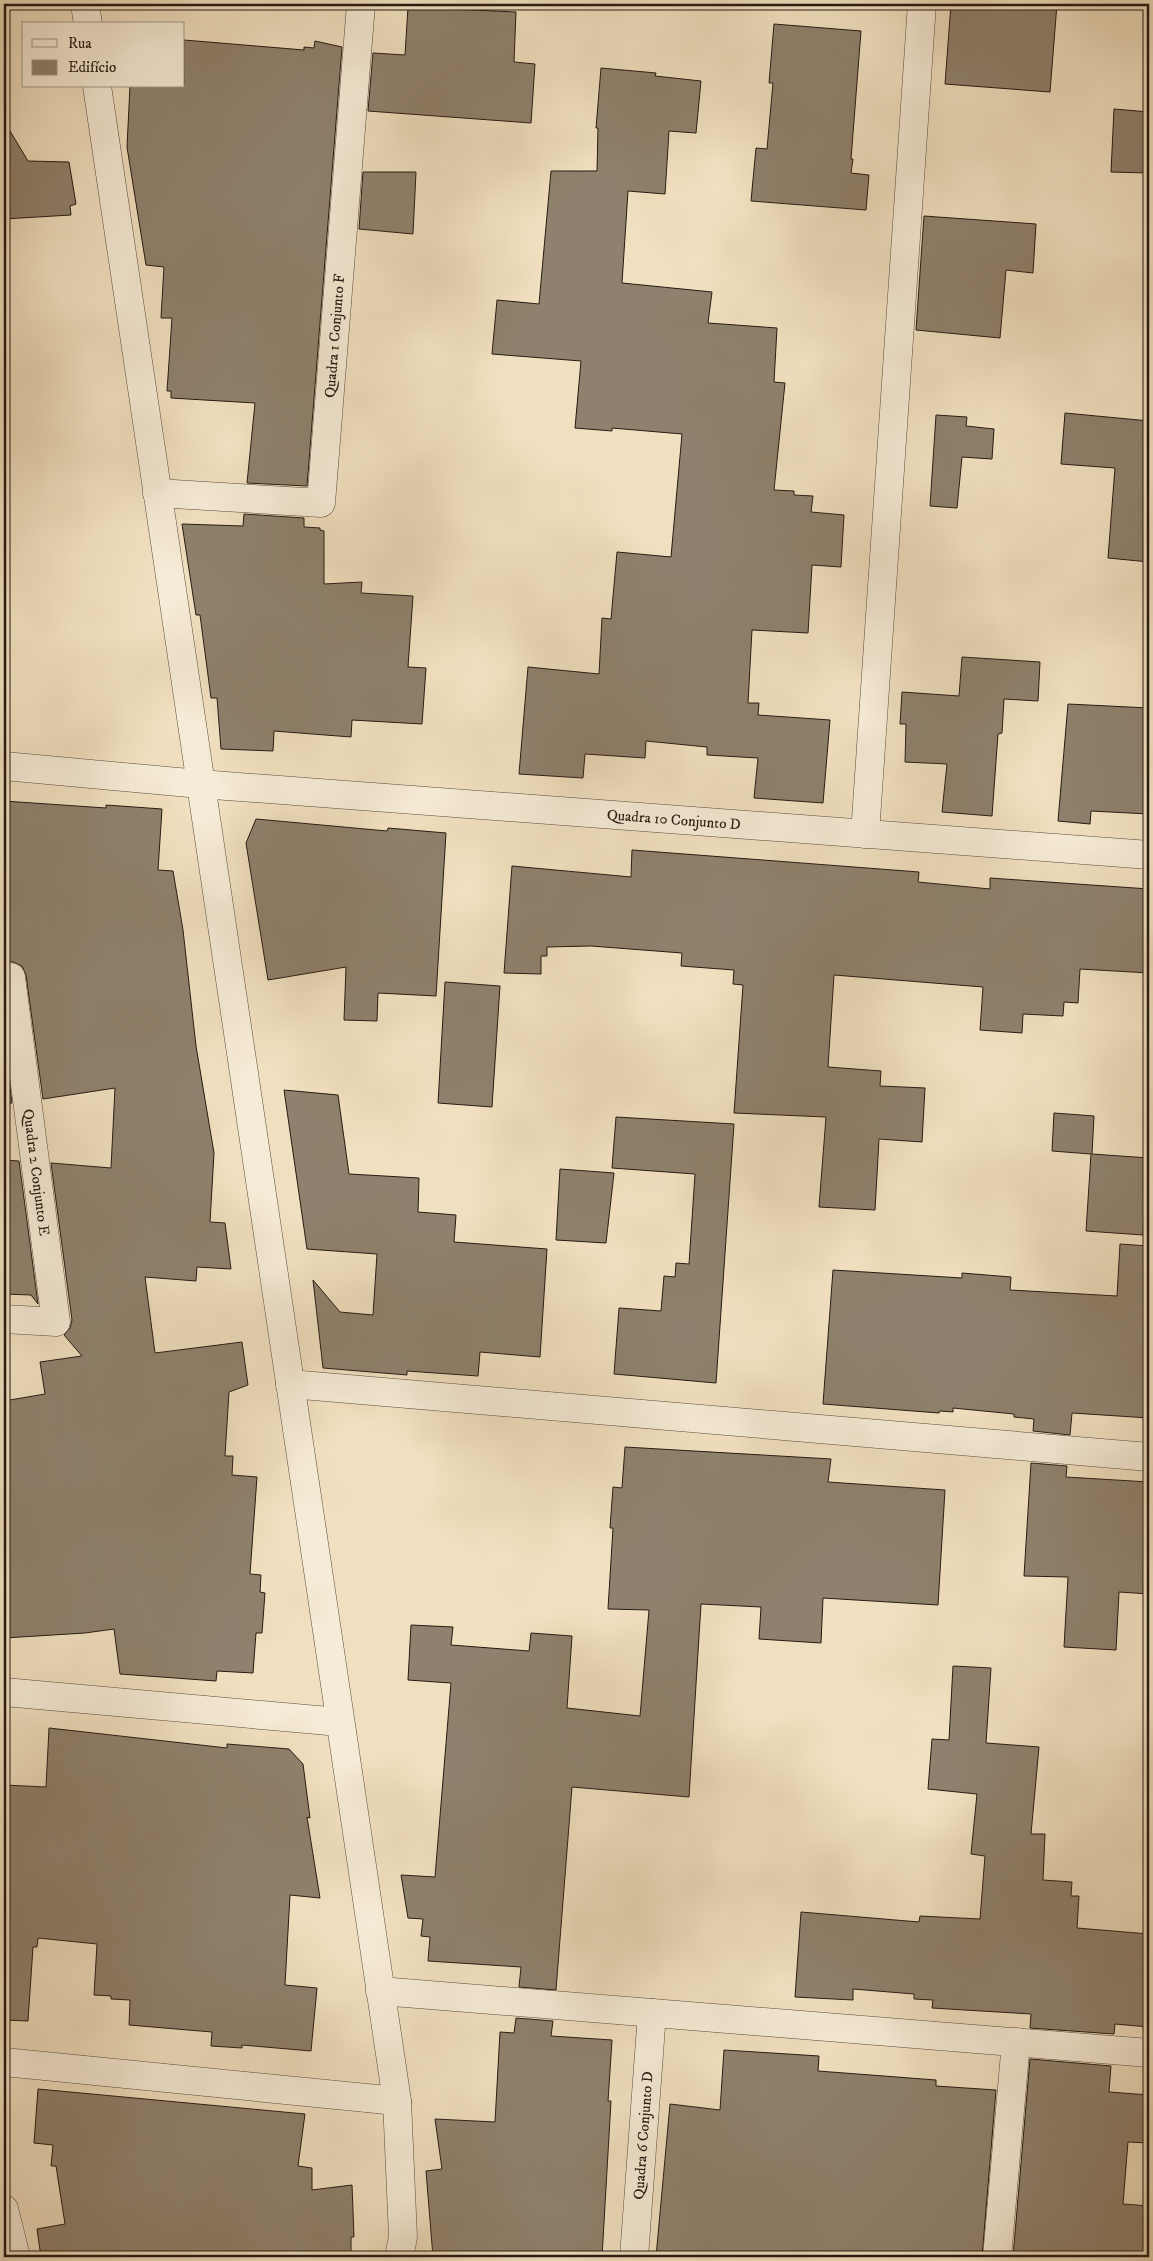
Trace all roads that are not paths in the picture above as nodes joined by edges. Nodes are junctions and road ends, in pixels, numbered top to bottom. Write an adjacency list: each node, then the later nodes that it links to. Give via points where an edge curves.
1 (85, 4): 4 (street)
2 (361, 4): 6 (street, Quadra 1 Conjunto F, via 320,503)
3 (922, 4): 9 (street)
4 (88, 22)
5 (97, 88): 6 (street)
6 (157, 493): 8 (street)
7 (4, 766): 8 (street, Quadra 10 Conjunto D)
8 (200, 784): 9 (street, Quadra 10 Conjunto D); 13 (street)
9 (865, 834): 10 (street, Quadra 10 Conjunto D)
10 (1149, 855)
11 (4, 976): 12 (street, Quadra 2 Conjunto E, via 10,977 56,1322)
12 (4, 1319)
13 (290, 1384): 14 (street); 16 (street)
14 (1149, 1457)
15 (4, 1692): 16 (street)
16 (340, 1722): 17 (street)
17 (380, 1991): 18 (street); 22 (street)
18 (652, 2012): 19 (street); 26 (street, Quadra 6 Conjunto D)
19 (1016, 2042): 20 (street); 27 (street)
20 (1149, 2053)
21 (4, 2062): 22 (street)
22 (397, 2101): 25 (street, via 402,2237)
23 (4, 2209): 24 (street)
24 (16, 2257)
25 (399, 2257)
26 (634, 2257)
27 (997, 2257)

